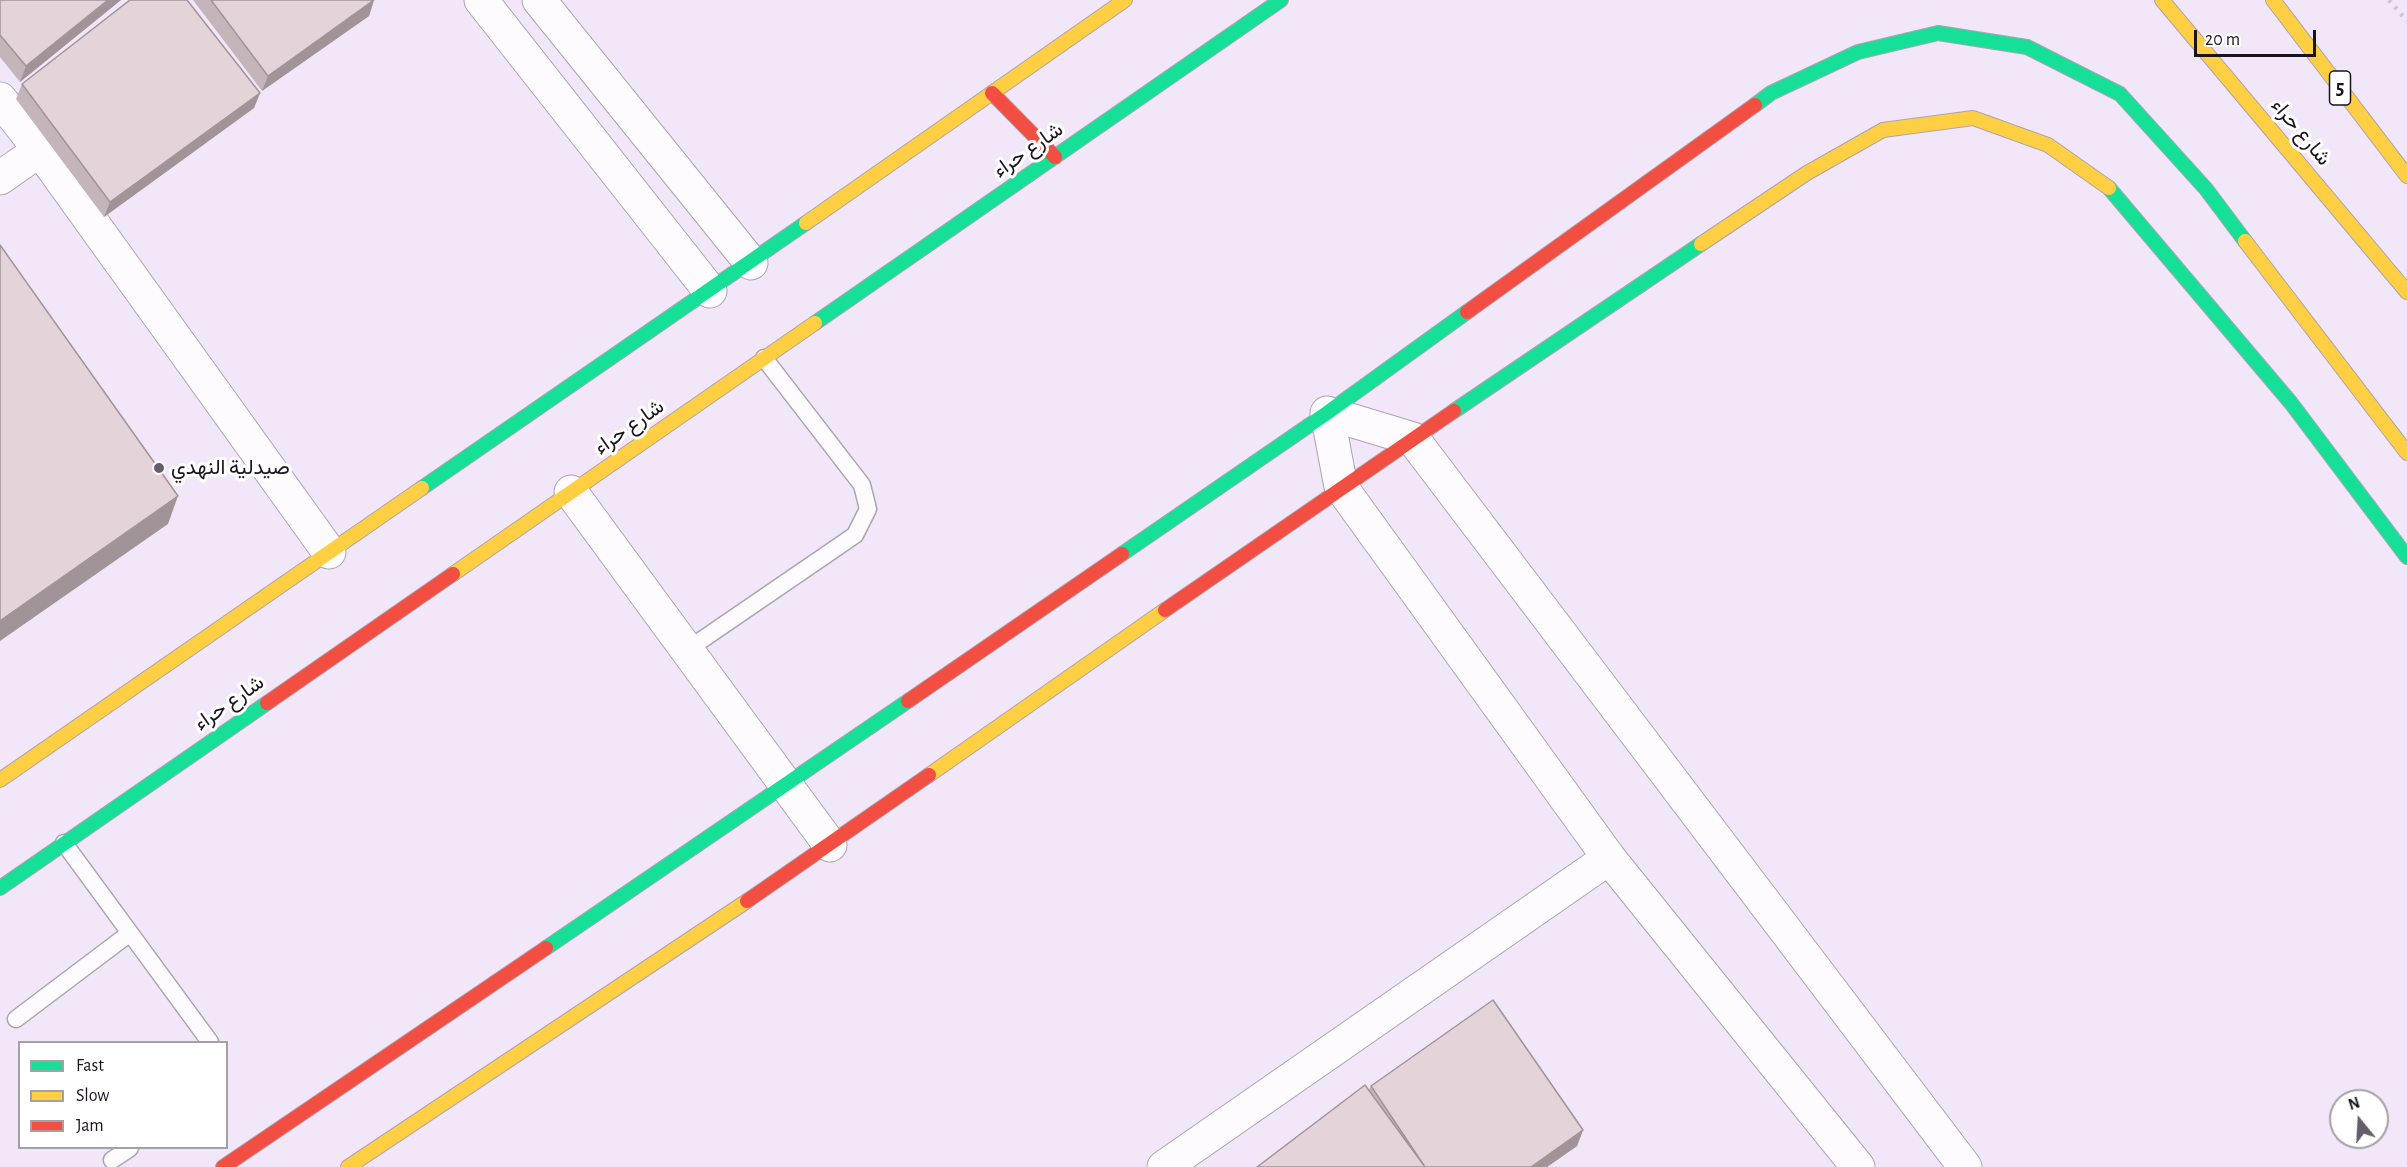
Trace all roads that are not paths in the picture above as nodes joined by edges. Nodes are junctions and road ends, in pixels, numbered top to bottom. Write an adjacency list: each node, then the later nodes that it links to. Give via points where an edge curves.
1 (481, 0): 14 (street)
2 (539, 0): 13 (street)
3 (1125, 0): 7 (main road)
4 (1281, 0): 10 (main road, شارع حراء)
5 (2162, 0): 15 (main road, شارع حراء)
6 (2273, 0): 11 (main road, 5)
7 (992, 93): 10 (main road); 13 (main road)
8 (0, 99): 9 (street)
9 (40, 150): 12 (street); 22 (street)
10 (1055, 157): 16 (main road, شارع حراء)
11 (2407, 176)
12 (0, 178)
13 (751, 263): 14 (main road)
14 (710, 291): 22 (main road)
15 (2407, 292)
16 (764, 358): 21 (main road, شارع حراء); 24 (lane, via 862,485 868,509 855,534)
17 (1327, 413): 18 (street); 19 (main road, via 1771,93 1858,52 1938,33 2027,47 2120,94 2206,189); 20 (street); 26 (main road)
18 (1413, 439): 20 (main road); 23 (main road, via 1826,162 1883,130 1973,118 2048,145 2109,188 2291,402); 40 (street)
19 (2407, 453)
20 (1341, 487): 28 (main road); 29 (street)
21 (571, 492): 24 (street); 27 (main road, شارع حراء)
22 (329, 552): 25 (main road)
23 (2407, 556)
24 (687, 650): 26 (street)
25 (0, 780)
26 (786, 785): 28 (street); 36 (main road)
27 (64, 843): 30 (main road, شارع حراء); 31 (lane)
28 (830, 845): 37 (main road)
29 (1609, 858): 38 (street); 39 (street)
30 (0, 888)
31 (130, 933): 32 (lane); 33 (lane)
32 (16, 1019)
33 (209, 1041)
34 (128, 1149): 35 (lane)
35 (112, 1160)
36 (223, 1167)
37 (348, 1167)
38 (1164, 1167)
39 (1858, 1167)
40 (1965, 1167)

